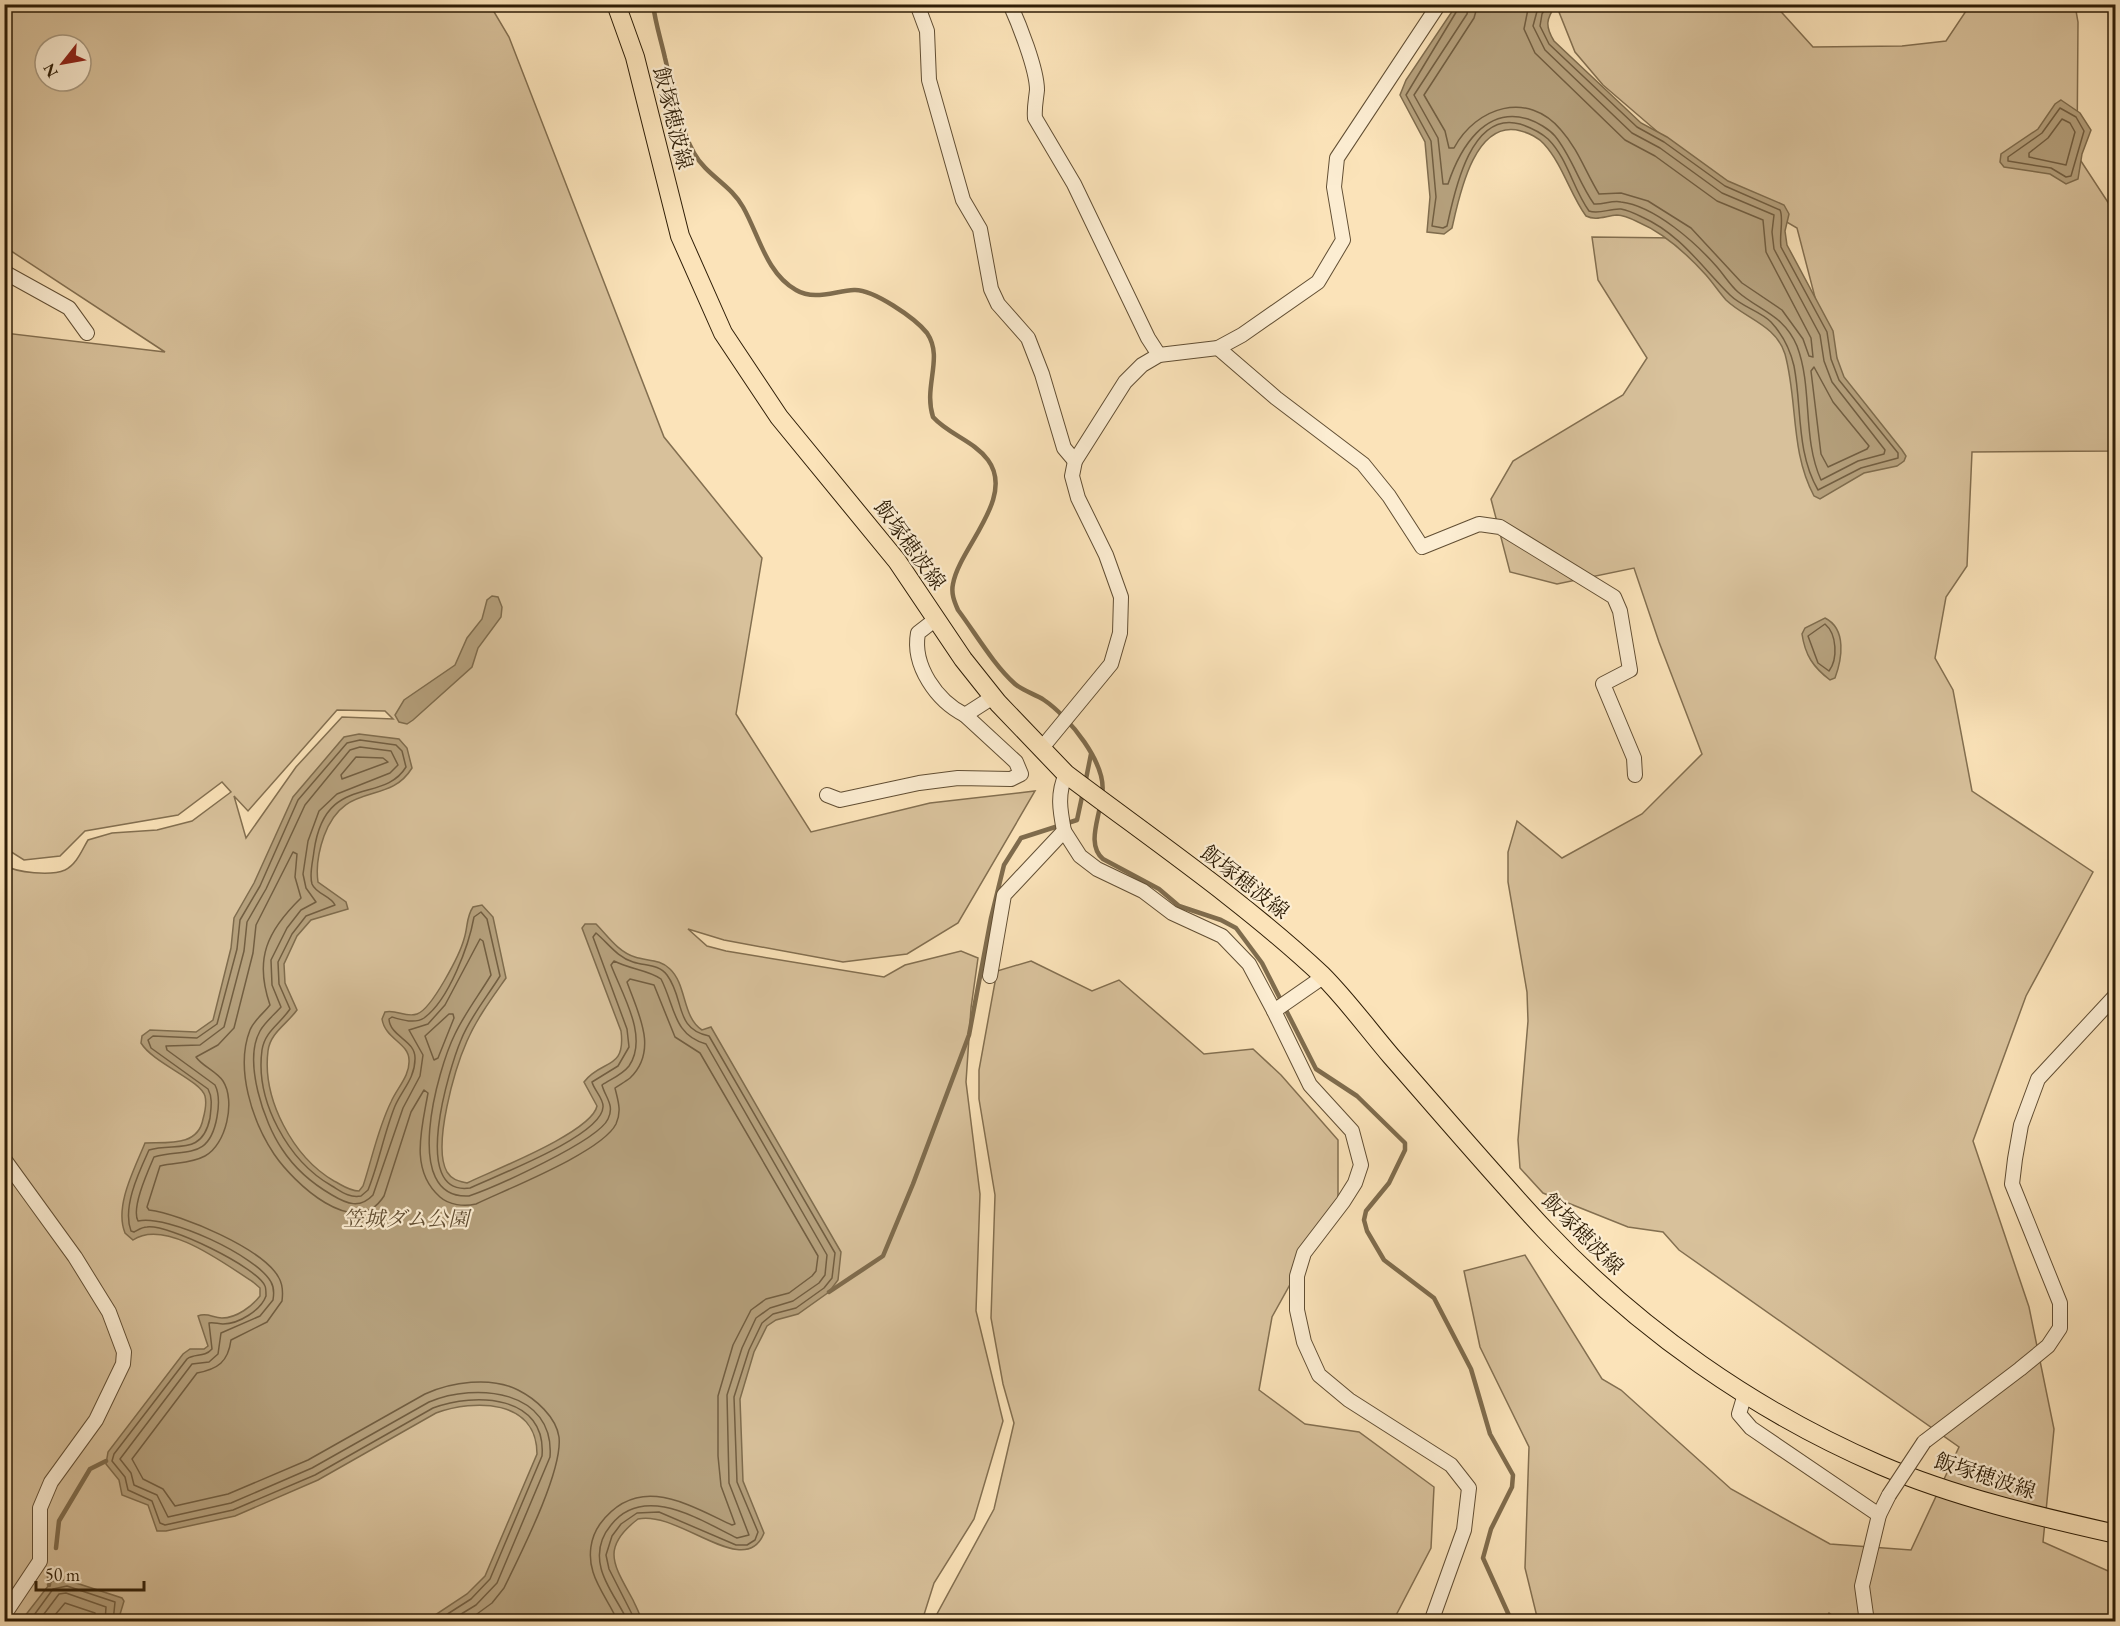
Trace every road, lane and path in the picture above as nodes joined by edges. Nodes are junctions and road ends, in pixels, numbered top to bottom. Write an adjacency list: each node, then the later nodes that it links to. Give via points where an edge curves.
1 (616, 4): 10 (main road, 飯塚穂波線, via 635,57 680,236 723,333 779,417 897,561)
2 (917, 4): 9 (street, via 927,31 928,80 963,200 980,229 991,289 998,304 1028,338 1064,448)
3 (1010, 4): 8 (street, via 1037,89 1035,118 1074,184)
4 (1439, 4): 7 (street, via 1337,158 1334,187 1343,240 1334,260 1318,282)
5 (4, 272): 6 (street, via 69,308)
6 (87, 333)
7 (1218, 348): 8 (street); 15 (street, via 1363,464 1422,547 1479,524 1500,527 1614,597 1630,670 1603,684 1634,758)
8 (1159, 355): 9 (street, via 1125,382)
9 (1075, 461): 13 (street, via 1072,476 1078,498 1121,597 1120,633 1111,664)
10 (936, 619): 11 (main road, 飯塚穂波線); 12 (street, via 918,633 916,642 938,696)
11 (993, 698): 12 (street); 13 (main road, 飯塚穂波線)
12 (965, 715): 16 (street, via 1016,762 1021,774 1011,779 958,778 919,783 840,800)
13 (1041, 750): 14 (main road, 飯塚穂波線)
14 (1066, 774): 17 (street, via 1059,804); 19 (main road, 飯塚穂波線, via 1250,912)
15 (1635, 775)
16 (827, 795)
17 (1064, 831): 18 (street, via 1004,895); 22 (street, via 1080,855 1097,869 1143,891 1172,913 1222,936 1248,964)
18 (990, 976)
19 (1323, 977): 22 (street); 25 (main road, 飯塚穂波線, via 1547,1232 1609,1293)
20 (2115, 995): 26 (street, bridge, via 2038,1079 2021,1125 2015,1159 2012,1184 2060,1303 2060,1328 2048,1346 1924,1442)
21 (4, 1004): 23 (street)
22 (1274, 1011): 29 (street, via 1310,1085 1353,1131 1360,1165 1343,1202 1304,1253 1297,1276 1297,1310 1304,1342 1319,1375 1349,1400 1452,1465 1469,1488 1464,1530)
23 (4, 1021)
24 (4, 1159): 28 (street, via 75,1257 109,1312 124,1352 119,1373 96,1420 51,1482 40,1508 40,1561)
25 (1745, 1394): 26 (street, via 1739,1414 1751,1428); 27 (main road, 飯塚穂波線, via 1881,1465 2005,1509)
26 (1879, 1515): 30 (street, via 1862,1586)
27 (2115, 1534)
28 (4, 1615)
29 (1431, 1622)
30 (1867, 1622)

